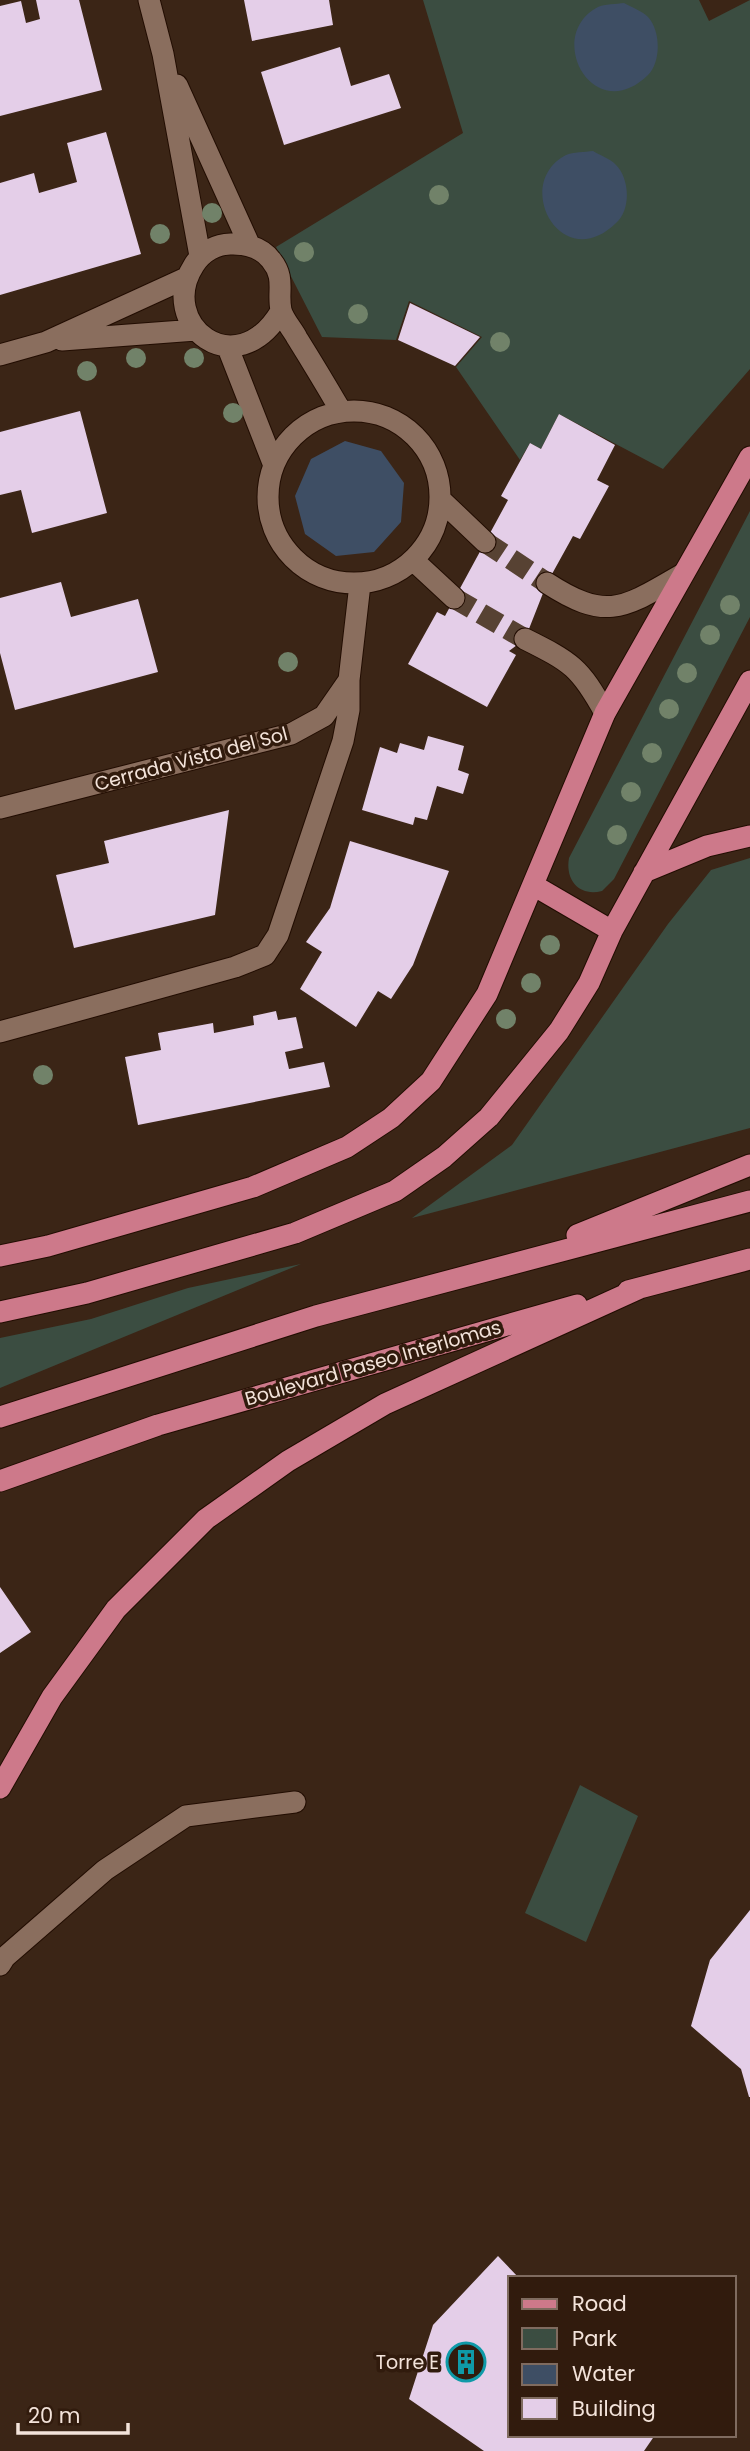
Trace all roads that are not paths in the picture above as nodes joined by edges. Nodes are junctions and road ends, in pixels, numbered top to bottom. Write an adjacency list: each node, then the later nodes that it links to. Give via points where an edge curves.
1 (149, 0): 2 (street)
2 (163, 54): 3 (street); 4 (street)
3 (249, 244): 4 (street, via 223,243); 6 (street, via 271,259 282,284)
4 (200, 256): 5 (street)
5 (186, 278): 7 (street, via 184,305); 8 (street)
6 (281, 311): 9 (street, via 270,331 250,344); 11 (street)
7 (196, 330): 8 (street); 9 (street)
8 (46, 342): 10 (street)
9 (228, 348): 13 (street)
10 (0, 355)
11 (341, 411): 13 (street, via 300,428); 14 (street, via 384,416 419,440 439,479)
12 (750, 457): 17 (main road)
13 (273, 463): 19 (street, via 268,513 276,537 291,558 334,582)
14 (441, 500): 15 (street); 16 (street, via 433,533)
15 (485, 542)
16 (414, 560): 19 (street, via 380,580); 20 (street)
17 (681, 575): 18 (street, via 630,604 590,607); 24 (main road)
18 (547, 583)
19 (360, 584): 22 (street, Cerrada Vista del Sol)
20 (454, 598)
21 (525, 639): 24 (street, via 562,658 586,678)
22 (349, 680): 25 (street, Cerrada Vista del Sol, via 324,716 291,734); 30 (street, via 344,741 278,935 265,955)
23 (750, 681): 27 (main road)
24 (605, 713): 28 (main road)
25 (0, 808)
26 (750, 836): 27 (main road, via 708,846)
27 (644, 872): 29 (main road)
28 (533, 885): 29 (main road); 33 (main road, via 488,993 431,1081 391,1118 347,1147 253,1187)
29 (612, 931): 37 (main road, via 589,983 559,1031 489,1117 444,1157 395,1191 295,1233 87,1293)
30 (0, 1032)
31 (750, 1165): 35 (main road)
32 (750, 1200): 35 (main road)
33 (0, 1256)
34 (750, 1259): 36 (main road, Boulevard Paseo Interlomas)
35 (490, 1270): 38 (main road, via 316,1316)
36 (640, 1288): 39 (main road, Boulevard Paseo Interlomas, via 171,1421); 40 (main road, via 385,1404 288,1461 206,1519 116,1609 52,1697)
37 (0, 1312)
38 (0, 1417)
39 (0, 1481)
40 (0, 1788)
41 (295, 1802): 42 (street, via 186,1816 105,1870)
42 (0, 1965)

